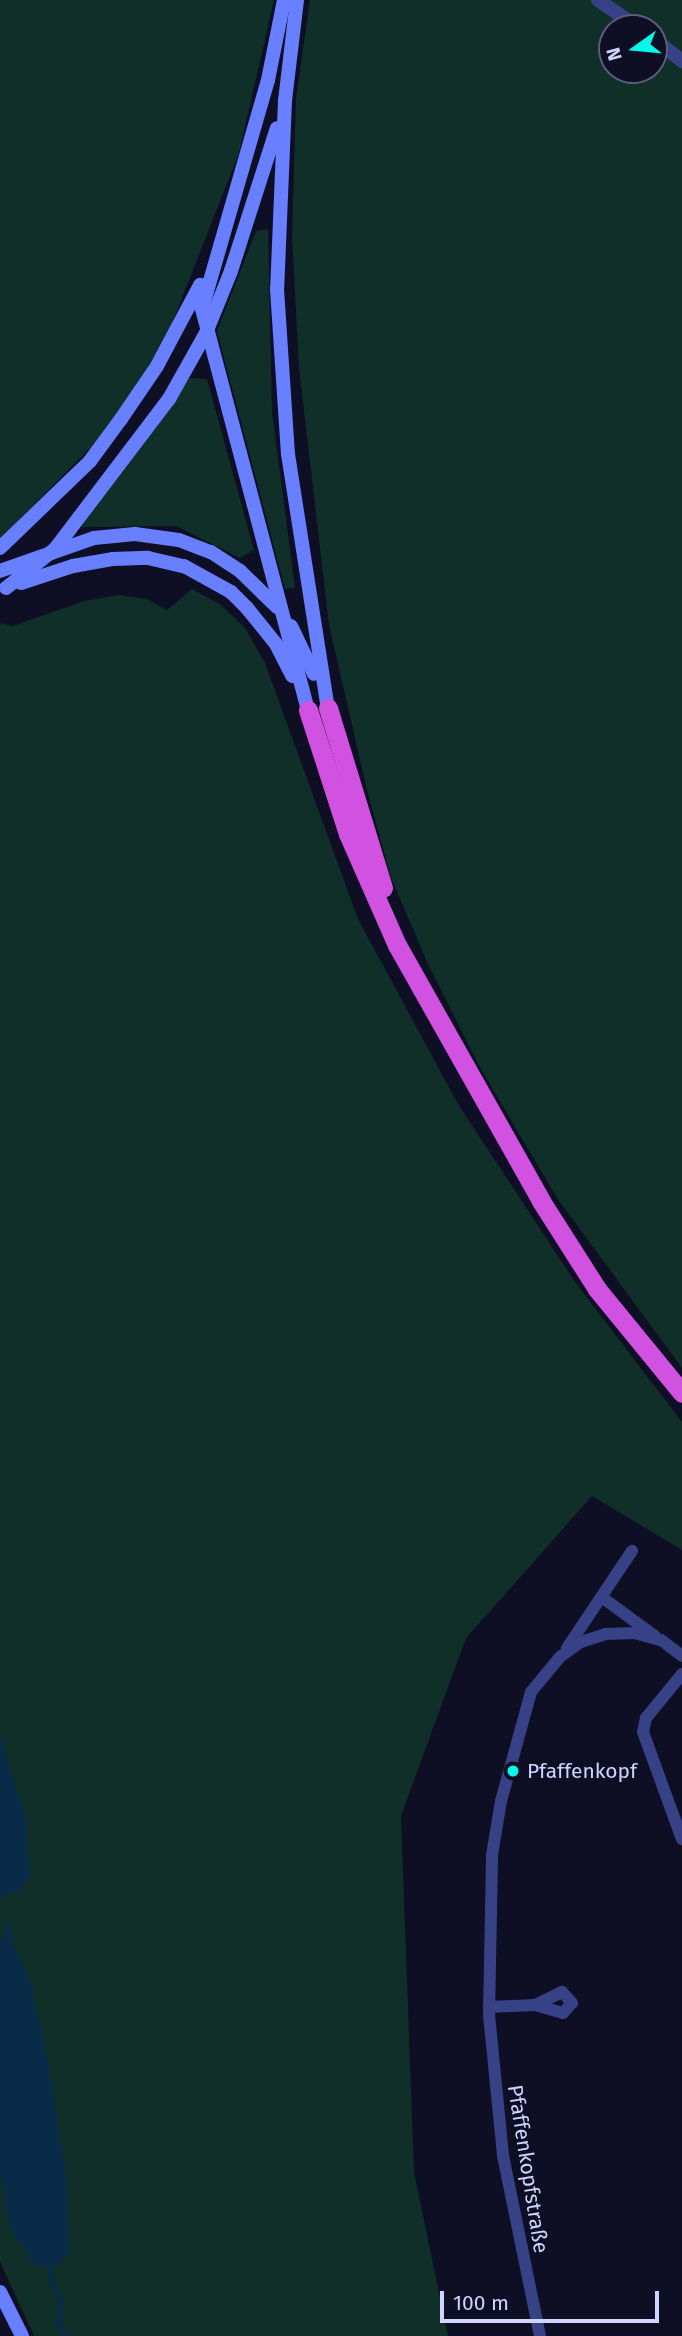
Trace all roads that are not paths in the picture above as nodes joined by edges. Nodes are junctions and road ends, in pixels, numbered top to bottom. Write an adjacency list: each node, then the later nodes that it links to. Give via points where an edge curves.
1 (284, 0): 8 (main road, via 268,80)
2 (297, 0): 7 (main road)
3 (598, 0): 4 (street)
4 (618, 14)
5 (668, 50): 6 (street)
6 (682, 61)
7 (285, 102): 9 (main road, via 257,199); 15 (main road, via 277,250 282,386)
8 (218, 246): 9 (main road, via 203,292); 10 (main road, via 163,355 121,419 90,461)
9 (206, 333): 11 (main road, via 130,456); 14 (main road)
10 (0, 548)
11 (55, 549): 12 (main road); 13 (main road); 14 (main road, via 94,538 135,534 179,540 240,570)
12 (0, 571)
13 (3, 589): 15 (main road, via 73,566 113,559 148,558 184,566 231,592 261,622)
14 (282, 612): 15 (main road, via 310,663)
15 (318, 709): 16 (highway, via 419,984 583,1267)
16 (682, 1393)
17 (632, 1551): 18 (street, Pfaffenkopfstraße)
18 (603, 1598): 19 (street, Pfaffenkopfstraße); 21 (street, Pfaffenkopfstraße)
19 (660, 1640): 20 (street, Pfaffenkopfstraße); 21 (street, Pfaffenkopfstraße, via 634,1633 606,1634 581,1642)
20 (682, 1656)
21 (561, 1657): 25 (street, Pfaffenkopfstraße, via 531,1692 501,1801 492,1854)
22 (682, 1674): 23 (street, via 646,1718 643,1732)
23 (682, 1839)
24 (535, 2005): 25 (street)
25 (489, 2007): 28 (street, Pfaffenkopfstraße, via 503,2155)
26 (0, 2292): 27 (main road)
27 (22, 2336)
28 (540, 2336)

